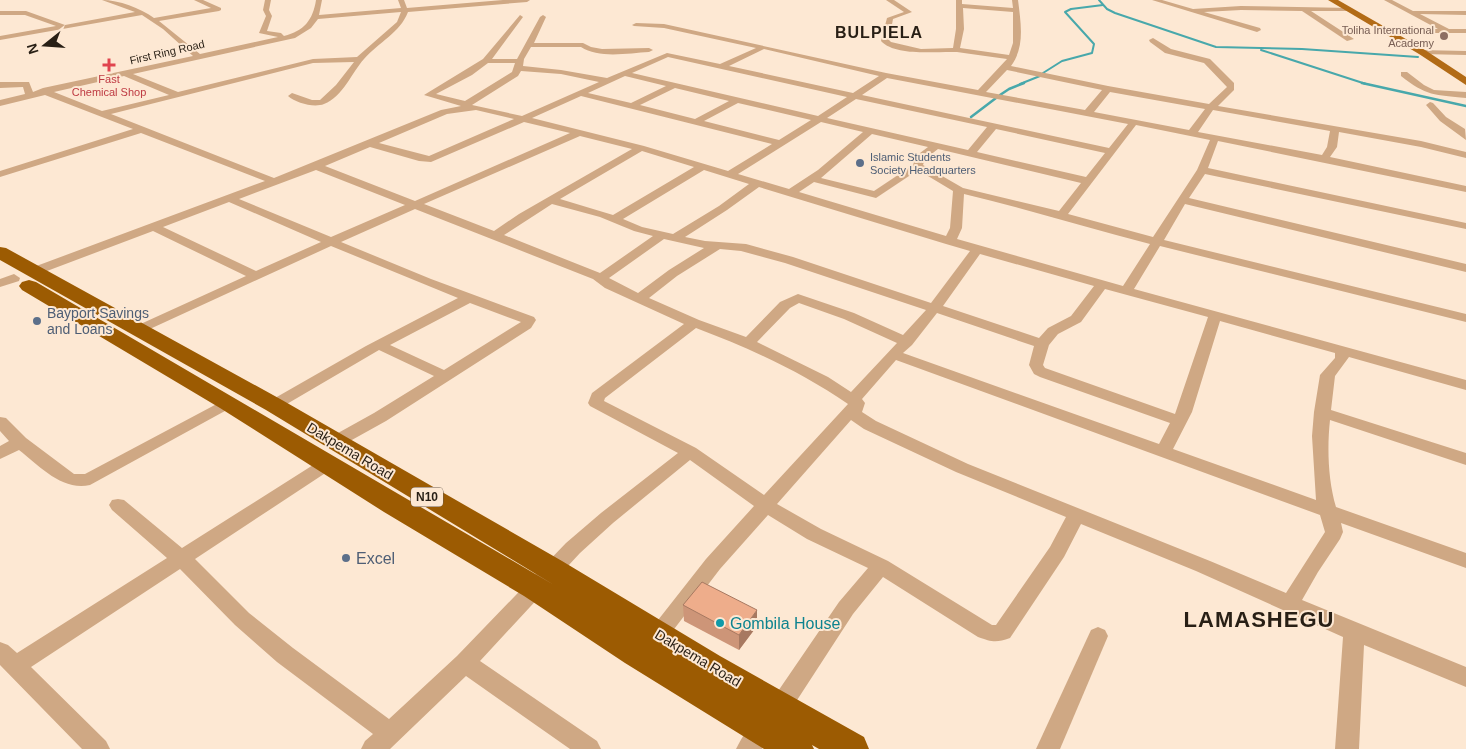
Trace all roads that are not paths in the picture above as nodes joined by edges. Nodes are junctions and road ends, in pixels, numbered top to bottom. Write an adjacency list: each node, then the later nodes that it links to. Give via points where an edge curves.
1 (107, 0): 22 (street)
2 (197, 0): 27 (street, via 219,9)
3 (268, 0): 34 (street, via 264,35)
4 (319, 0): 24 (street)
5 (431, 0): 13 (street)
6 (527, 0): 19 (street)
7 (890, 0): 41 (street, via 909,12 890,18 885,41 921,51)
8 (1015, 0): 16 (street)
9 (1155, 0): 18 (street)
10 (1287, 0): 15 (street)
11 (1332, 0): 17 (main road)
12 (1387, 0): 20 (street)
13 (401, 2): 19 (street)
14 (959, 3): 16 (street); 41 (street, via 960,29)
15 (1304, 9): 17 (street); 18 (street); 36 (street)
16 (1016, 10): 45 (street, via 1018,48)
17 (1351, 10): 32 (main road)
18 (1192, 11): 30 (street)
19 (405, 12): 24 (street); 46 (street, via 400,23)
20 (1410, 12): 23 (street); 31 (street)
21 (0, 13): 29 (street, via 26,13)
22 (143, 13): 27 (street); 29 (street)
23 (1466, 13)
24 (316, 17): 34 (street, First Ring Road, via 311,26)
25 (520, 17): 47 (street)
26 (543, 17): 38 (street)
27 (153, 20): 44 (street)
28 (636, 25): 39 (street, via 664,26)
29 (65, 27): 35 (street)
30 (1257, 30)
31 (1448, 30): 32 (street); 33 (street)
32 (1387, 31): 42 (main road)
33 (1466, 31)
34 (298, 34): 44 (street, First Ring Road)
35 (0, 38)
36 (1350, 39)
37 (1153, 40): 73 (street, via 1168,51 1207,61 1228,81 1231,88)
38 (530, 45): 40 (street, via 583,45 602,51); 48 (street)
39 (763, 48): 49 (street); 54 (street)
40 (649, 50)
41 (956, 50): 45 (street)
42 (1422, 52): 43 (street); 56 (main road)
43 (1466, 53)
44 (198, 56): 51 (street, First Ring Road)
45 (1013, 58): 50 (street)
46 (359, 59): 64 (street, via 313,61); 67 (street, via 324,102)
47 (486, 61): 48 (street); 71 (street, via 428,96)
48 (520, 64): 55 (street); 71 (street, via 515,74)
49 (723, 66): 52 (street, via 667,55); 65 (street)
50 (1006, 67): 59 (street); 62 (street)
51 (125, 73): 60 (street, First Ring Road); 64 (street)
52 (625, 74): 55 (street); 58 (street)
53 (1404, 74): 66 (street, via 1431,93)
54 (886, 75): 62 (street); 65 (street)
55 (609, 81): 61 (street)
56 (1466, 82)
57 (0, 85): 63 (street, via 26,84)
58 (674, 85): 68 (street); 72 (street)
59 (1108, 88): 73 (street); 75 (street)
60 (43, 91): 63 (street, First Ring Road); 74 (street)
61 (579, 93): 72 (street); 76 (street)
62 (980, 93): 75 (street)
63 (30, 95): 69 (street, First Ring Road)
64 (177, 95): 74 (street)
65 (854, 95): 77 (street); 80 (street)
66 (1466, 95)
67 (292, 96)
68 (736, 100): 77 (street); 78 (street)
69 (0, 103)
70 (1430, 105): 86 (street)
71 (466, 106): 76 (street); 88 (street)
72 (632, 106): 78 (street)
73 (1210, 107): 81 (street); 85 (street)
74 (101, 114): 82 (street)
75 (1087, 114): 79 (street)
76 (525, 117): 84 (street); 88 (street, via 431,159)
77 (819, 120): 83 (street); 89 (street)
78 (696, 122): 89 (street)
79 (1133, 123): 85 (street); 92 (street)
80 (994, 125): 92 (street); 94 (street)
81 (1335, 129): 93 (street); 95 (street, via 1332,147)
82 (140, 130): 100 (street); 103 (street)
83 (870, 131): 90 (street); 102 (street)
84 (581, 132): 91 (street); 112 (street)
85 (1191, 134): 87 (street)
86 (1466, 137)
87 (1216, 138): 95 (street); 99 (street)
88 (368, 143): 96 (street)
89 (781, 143): 101 (street)
90 (936, 146): 94 (street); 98 (street, via 920,158)
91 (641, 148): 97 (street); 110 (street)
92 (1110, 151): 104 (street)
93 (1465, 152)
94 (970, 154): 104 (street)
95 (1324, 159): 106 (street)
96 (316, 166): 103 (street); 112 (street)
97 (704, 166): 101 (street); 114 (street)
98 (918, 166): 102 (street, via 876,194); 107 (street)
99 (1202, 170): 111 (street); 116 (street)
100 (0, 174)
101 (730, 174): 105 (street)
102 (813, 179): 108 (street)
103 (273, 181): 109 (street)
104 (1088, 181): 113 (street)
105 (757, 182): 108 (street); 118 (street, via 722,208)
106 (1466, 189)
107 (959, 190): 113 (street); 119 (street, via 956,228)
108 (791, 193): 119 (street)
109 (228, 198): 115 (street); 120 (street)
110 (550, 200): 114 (street); 117 (street)
111 (1182, 200): 121 (street); 125 (street)
112 (418, 205): 117 (street); 120 (street)
113 (1061, 216): 121 (street)
114 (614, 219): 118 (street)
115 (152, 226): 126 (street); 127 (street)
116 (1466, 226)
117 (496, 235): 128 (street)
118 (668, 237): 122 (street); 128 (street)
119 (950, 241): 123 (street)
120 (331, 242): 127 (street); 131 (street)
121 (1157, 242): 130 (street); 135 (street)
122 (717, 246): 132 (street); 133 (street, via 742,247 789,260)
123 (977, 249): 129 (street); 133 (street)
124 (0, 252): 126 (highway, Dakpema Road / N10)
125 (1466, 268)
126 (12, 275): 137 (highway, Dakpema Road / N10); 146 (highway, Dakpema Road / N10)
127 (256, 276): 137 (street)
128 (601, 278): 132 (street)
129 (1102, 284): 130 (street); 140 (street, via 1076,319 1053,331)
130 (1126, 291): 134 (street)
131 (469, 298): 141 (street); 144 (street, via 529,320)
132 (640, 298): 136 (street)
133 (935, 308): 138 (street); 140 (street)
134 (1215, 316): 142 (street); 150 (street)
135 (1466, 318)
136 (694, 323): 139 (street); 154 (street, via 596,399 598,404)
137 (139, 330): 148 (highway, Dakpema Road / N10)
138 (907, 342): 139 (street, via 798,298 785,305); 143 (street)
139 (748, 343): 147 (street, via 823,380)
140 (1042, 344): 150 (street, via 1036,365 1039,371)
141 (379, 345): 144 (street); 148 (street)
142 (1342, 351): 145 (street); 149 (street, via 1342,359 1328,375)
143 (895, 355): 147 (street, via 852,400); 153 (street)
144 (446, 376): 156 (street, via 380,417)
145 (1466, 385)
146 (228, 403): 152 (street, via 80,481 69,479); 156 (highway, Dakpema Road / N10)
147 (857, 403): 158 (street); 161 (street, via 853,414 876,428)
148 (274, 405): 156 (highway, Dakpema Road / N10)
149 (1322, 412): 157 (street); 160 (street, via 1320,465)
150 (1179, 421): 153 (street)
151 (0, 422): 152 (street)
152 (20, 442): 155 (street)
153 (1163, 451): 160 (street)
154 (690, 452): 158 (street); 165 (street, via 607,518)
155 (0, 453)
156 (331, 453): 162 (street); 165 (highway, Dakpema Road / N10)
157 (1466, 459)
158 (764, 504): 164 (street, via 814,534); 168 (street)
159 (118, 505): 162 (street)
160 (1326, 509): 163 (street); 166 (street, via 1334,532)
161 (1076, 515): 164 (street, via 1057,552 1003,632 997,634 985,631); 166 (street)
162 (181, 558): 170 (street); 174 (street, via 242,619)
163 (1466, 561)
164 (881, 566): 173 (street, via 846,608)
165 (544, 579): 168 (highway, Dakpema Road / N10); 171 (street); 175 (highway, Dakpema Road / N10, via 636,653)
166 (1290, 604): 167 (street)
167 (1354, 632): 172 (street); 182 (street)
168 (658, 635): 173 (highway, Dakpema Road / N10)
169 (1098, 636): 181 (street)
170 (7, 659): 176 (street)
171 (465, 663): 174 (street); 178 (street)
172 (1466, 677)
173 (780, 707): 180 (highway, Dakpema Road / N10)
174 (390, 733): 177 (street)
175 (755, 739): 179 (highway, Dakpema Road / N10)
176 (98, 749)
177 (373, 749)
178 (589, 749)
179 (796, 749)
180 (851, 749)
181 (1048, 749)
182 (1347, 749)

